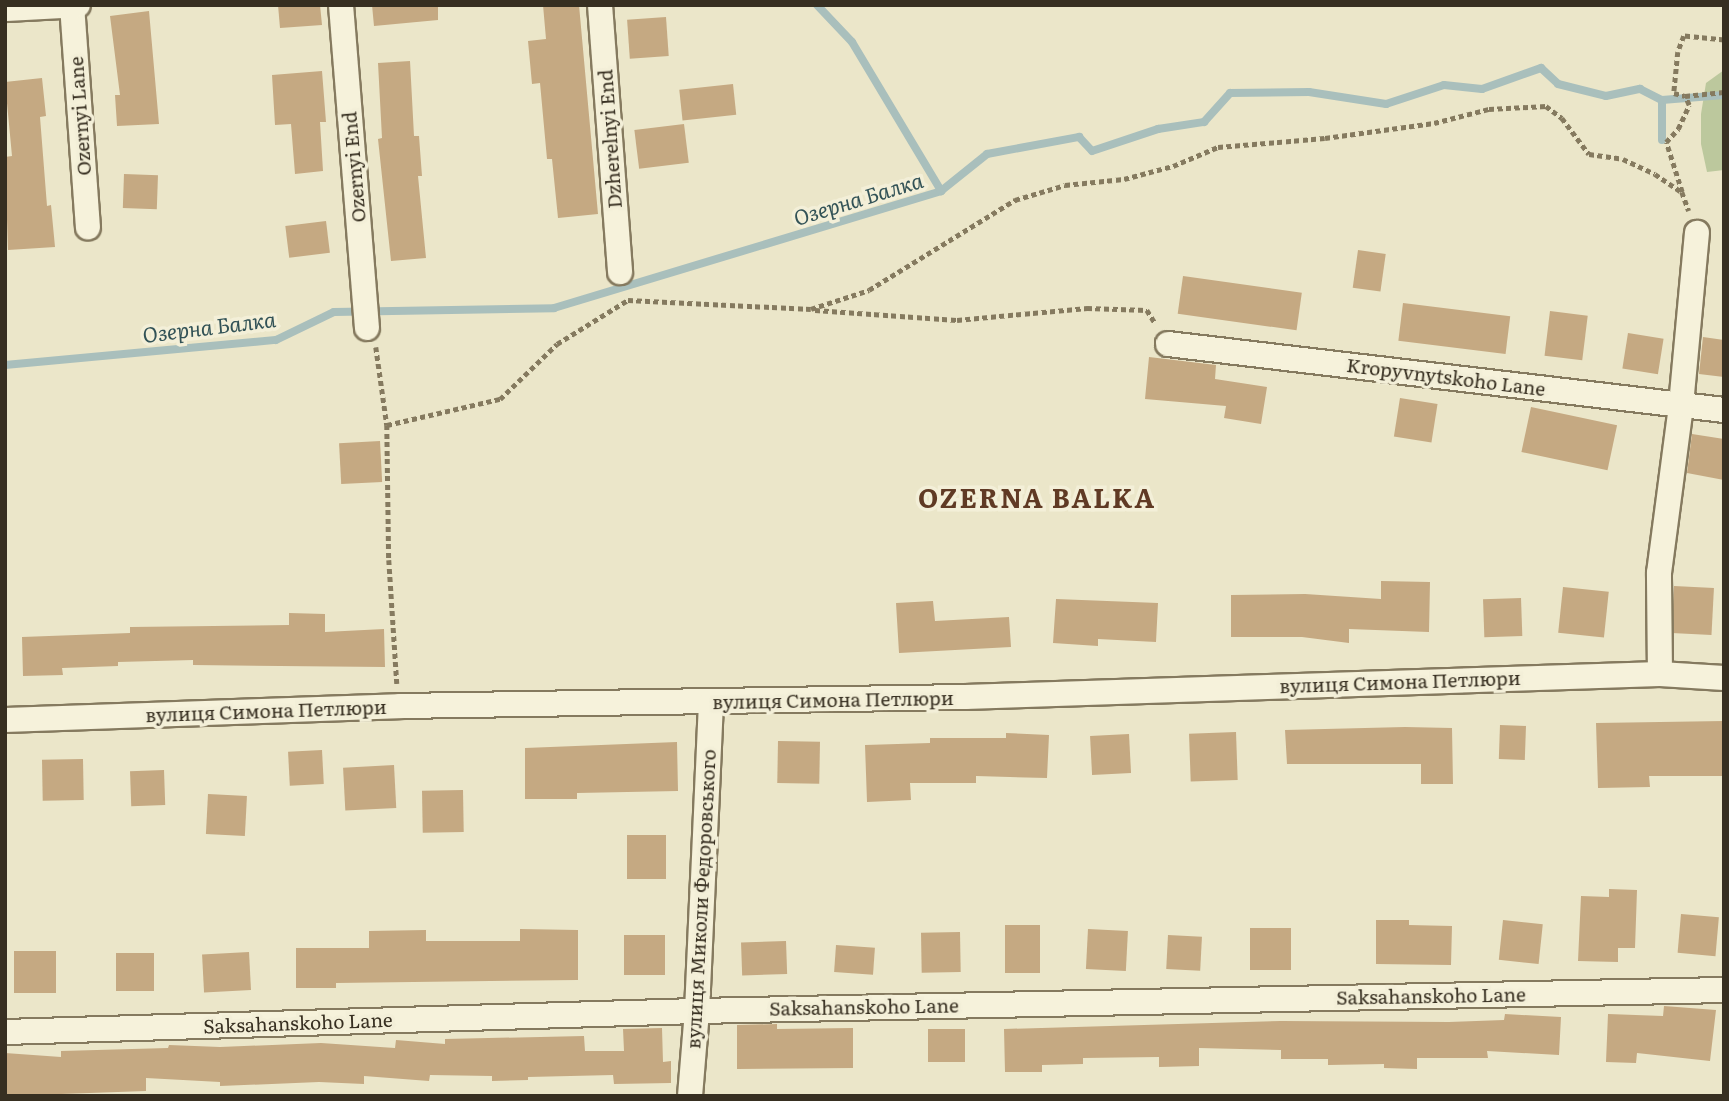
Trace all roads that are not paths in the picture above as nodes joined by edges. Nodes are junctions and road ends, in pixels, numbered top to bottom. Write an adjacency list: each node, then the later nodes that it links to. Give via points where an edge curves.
1 (78, 5): 4 (street)
2 (341, 5): 9 (street, Ozernyi End)
3 (600, 5): 8 (street, Dzherelnyi End)
4 (72, 6): 5 (street); 6 (street, Ozernyi Lane)
5 (5, 9)
6 (89, 227)
7 (1697, 233): 11 (street)
8 (620, 272)
9 (367, 328)
10 (1168, 344): 11 (street, Kropyvnytskoho Lane)
11 (1681, 405): 12 (street, Kropyvnytskoho Lane); 13 (street, via 1659,573)
12 (1724, 410)
13 (1660, 674): 14 (street, вулиця Симона Петлюри); 15 (street, вулиця Симона Петлюри)
14 (1724, 678)
15 (710, 703): 16 (street, вулиця Симона Петлюри, via 400,706); 18 (street, вулиця Миколи Федоровського)
16 (5, 720)
17 (1724, 990): 18 (street, Saksahanskoho Lane)
18 (697, 1011): 19 (street, Saksahanskoho Lane); 20 (street, вулиця Миколи Федоровського)
19 (5, 1032)
20 (690, 1096)

